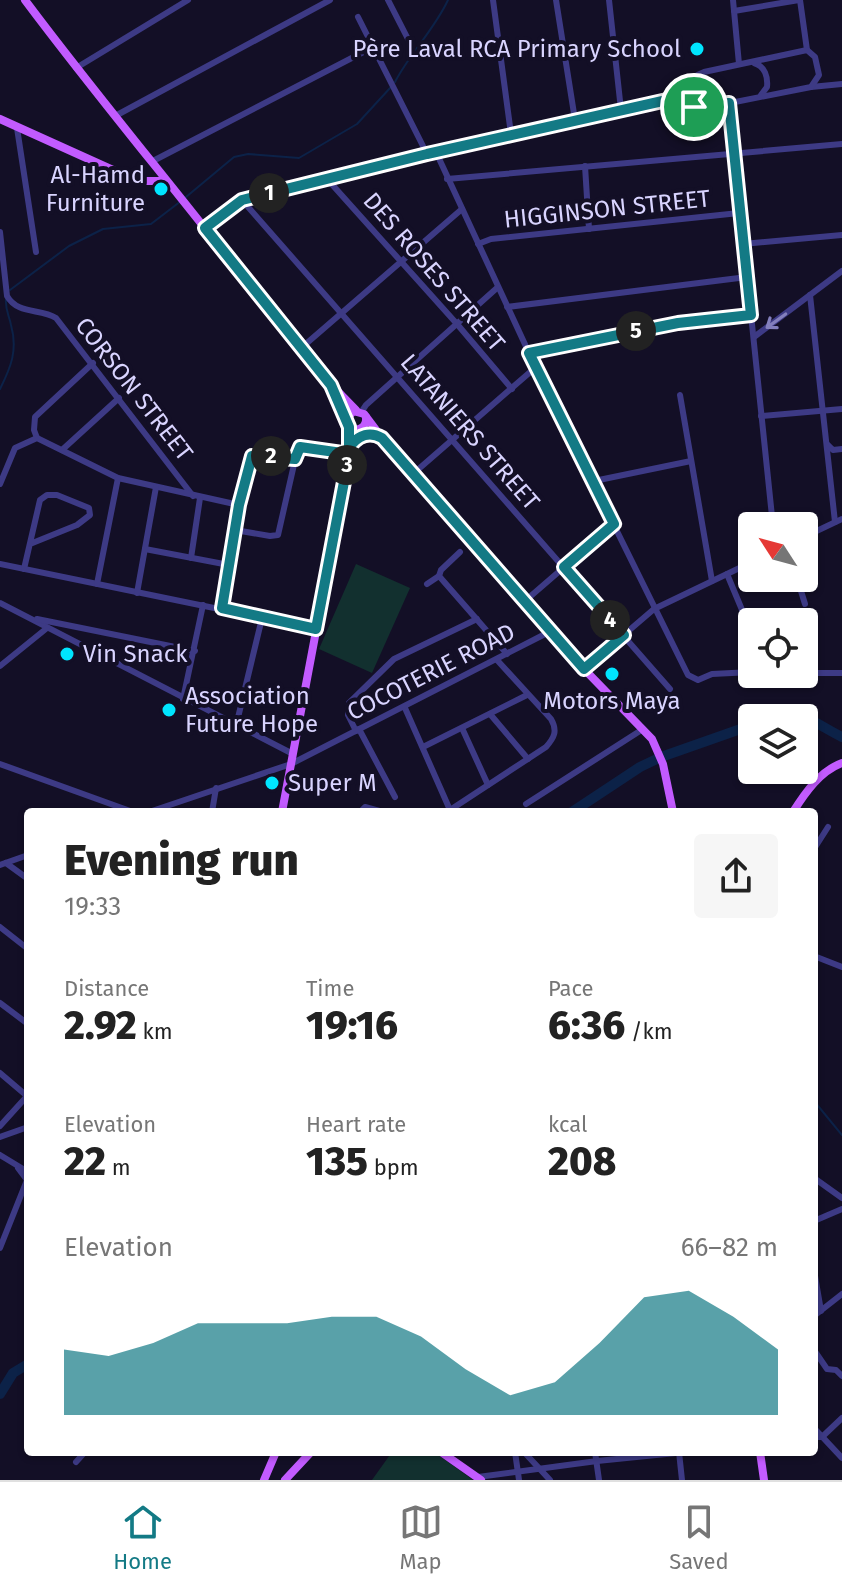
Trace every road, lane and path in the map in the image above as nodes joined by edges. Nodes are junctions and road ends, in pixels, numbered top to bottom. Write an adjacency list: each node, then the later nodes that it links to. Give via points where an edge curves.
1 (25, 0): 17 (main road)
2 (188, 0): 17 (street)
3 (330, 0): 29 (street)
4 (388, 0): 12 (street)
5 (493, 0): 34 (street)
6 (556, 0): 32 (street)
7 (609, 0): 28 (street)
8 (733, 0): 10 (street)
9 (799, 0): 10 (street); 14 (street)
10 (734, 11): 16 (street)
11 (358, 17): 13 (street)
12 (409, 41)
13 (373, 47): 37 (street); 39 (street)
14 (807, 50): 15 (street); 20 (street, via 815,57 819,75)
15 (750, 63): 16 (street); 23 (street, via 765,73 767,87)
16 (739, 64): 18 (street)
17 (76, 68): 29 (main road)
18 (704, 72): 21 (street); 22 (street)
19 (842, 84): 20 (street)
20 (811, 87): 23 (street)
21 (679, 91): 22 (street); 24 (street); 25 (street)
22 (693, 93): 25 (street, via 691,101); 27 (street)
23 (758, 97): 26 (street)
24 (664, 100): 25 (street); 28 (street); 30 (street)
25 (682, 102): 27 (street)
26 (729, 103): 27 (street); 38 (street)
27 (710, 107)
28 (621, 110): 32 (street)
29 (117, 115): 39 (main road)
30 (690, 117)
31 (0, 119): 33 (main road)
32 (575, 120): 34 (street)
33 (17, 128): 43 (main road, via 124,175); 53 (street)
34 (511, 134): 36 (street)
35 (842, 144): 38 (street)
36 (436, 152): 37 (street); 41 (street)
37 (427, 154): 42 (street)
38 (733, 154): 40 (street); 46 (street)
39 (151, 162): 43 (main road)
40 (585, 166): 41 (street); 48 (street)
41 (447, 179): 45 (street)
42 (328, 180): 44 (street); 54 (street, DES ROSES STREET)
43 (166, 181): 47 (main road)
44 (242, 200): 47 (street); 60 (street, LATANIERS STREET)
45 (462, 209): 51 (street); 54 (street)
46 (739, 213): 48 (street, HIGGINSON STREET); 52 (street)
47 (205, 228): 64 (main road)
48 (589, 229): 51 (street, HIGGINSON STREET)
49 (0, 232): 66 (street, CORSON STREET, via 7,296 15,306 53,316)
50 (842, 235): 52 (street)
51 (478, 244): 57 (street)
52 (743, 244): 56 (street)
53 (36, 252)
54 (401, 261): 60 (street); 62 (street, DES ROSES STREET)
55 (842, 271): 58 (street)
56 (747, 277): 59 (street); 61 (street)
57 (498, 287): 59 (street); 62 (street)
58 (810, 295): 63 (street, one-way to 63); 74 (street)
59 (507, 307): 65 (street)
60 (342, 314): 64 (street); 68 (street, LATANIERS STREET)
61 (751, 315): 63 (street); 65 (street, via 678,323)
62 (457, 324): 68 (street); 70 (street, DES ROSES STREET)
63 (754, 337): 76 (street)
64 (300, 349): 69 (main road)
65 (529, 353): 67 (street)
66 (93, 363): 72 (street, CORSON STREET); 80 (street, via 35,417)
67 (536, 367): 70 (street); 90 (street)
68 (398, 376): 75 (street); 81 (street, LATANIERS STREET)
69 (331, 385): 75 (main road); 77 (main road)
70 (512, 389): 81 (street)
71 (680, 395): 87 (street)
72 (119, 398): 85 (street); 93 (street, CORSON STREET)
73 (842, 409): 74 (street)
74 (824, 411): 76 (street); 82 (street)
75 (361, 413): 77 (main road, via 349,414); 78 (main road); 79 (main road)
76 (761, 416): 95 (street)
77 (348, 423): 78 (main road); 83 (main road)
78 (361, 429): 79 (main road); 83 (main road)
79 (378, 436): 83 (main road, via 364,435); 88 (main road)
80 (37, 438): 85 (street); 91 (street, via 15,448)
81 (453, 439): 88 (street); 106 (street, LATANIERS STREET)
82 (827, 443): 84 (street, via 833,450); 96 (street)
83 (351, 446): 86 (street, via 300,447); 127 (main road)
84 (842, 449)
85 (62, 450): 89 (street)
86 (295, 459): 94 (street, via 252,456); 98 (street, via 278,535)
87 (691, 461): 90 (street); 111 (street)
88 (414, 473): 116 (main road)
89 (118, 478): 92 (street); 112 (street)
90 (594, 481): 97 (street)
91 (0, 484)
92 (156, 487): 93 (street); 101 (street)
93 (196, 497): 94 (street); 103 (street)
94 (239, 505): 98 (street)
95 (771, 512)
96 (838, 520): 99 (street)
97 (614, 524): 106 (street); 122 (street)
98 (235, 530): 105 (street)
99 (818, 530)
100 (30, 544): 100 (street, via 40,500 47,495 89,508 90,515 77,525); 107 (street)
101 (145, 549): 103 (street); 115 (street)
102 (460, 552): 110 (street)
103 (191, 558): 105 (street)
104 (0, 564): 107 (street)
105 (229, 565): 120 (street)
106 (564, 567): 116 (street); 129 (street, LATANIERS STREET)
107 (24, 569): 112 (street)
108 (738, 569): 109 (street)
109 (727, 574): 111 (street); 121 (street)
110 (439, 576): 113 (street); 125 (street)
111 (712, 581): 122 (street)
112 (97, 584): 115 (street)
113 (427, 584)
114 (801, 592): 118 (street)
115 (137, 593): 119 (street)
116 (525, 601): 128 (main road)
117 (0, 603): 123 (street)
118 (805, 604)
119 (203, 605): 120 (street); 130 (street)
120 (222, 608): 124 (street)
121 (741, 608)
122 (654, 609): 129 (street); 135 (street, via 691,678)
123 (30, 618): 126 (street); 130 (street)
124 (262, 618): 127 (street); 143 (street)
125 (477, 619): 131 (street); 146 (street, via 386,665 349,703 348,715)
126 (47, 628): 133 (street); 140 (street)
127 (316, 629): 148 (main road)
128 (551, 631): 131 (street, COCOTERIE ROAD); 134 (main road)
129 (624, 635): 134 (street); 138 (street, LATANIERS STREET)
130 (195, 651): 140 (street)
131 (507, 654): 132 (street, COCOTERIE ROAD)
132 (497, 660): 139 (street); 141 (street, COCOTERIE ROAD)
133 (0, 666)
134 (584, 669): 145 (main road)
135 (738, 673)
136 (818, 673): 137 (street)
137 (842, 673)
138 (670, 689)
139 (527, 695): 142 (street); 149 (street, via 551,719 555,732 546,747)
140 (183, 699): 143 (street)
141 (405, 708): 146 (street, COCOTERIE ROAD); 147 (street)
142 (490, 714): 144 (street); 149 (street)
143 (236, 726): 148 (street)
144 (462, 728): 147 (street); 152 (street)
145 (643, 729): 155 (street); 162 (main road, via 657,746)
146 (358, 730): 148 (street, COCOTERIE ROAD); 154 (street)
147 (423, 747): 160 (street)
148 (292, 759): 153 (street, COCOTERIE ROAD); 159 (main road)
149 (528, 759): 152 (street)
150 (842, 763): 163 (main road, via 817,780)
151 (0, 764): 156 (street)
152 (488, 785): 161 (street)
153 (216, 788): 157 (street, COCOTERIE ROAD); 158 (street)
154 (395, 797)
155 (526, 804)
156 (122, 808)
157 (160, 808)
158 (213, 808)
159 (283, 808)
160 (449, 808)
161 (454, 808)
162 (672, 808)
163 (796, 808)
164 (828, 827): 165 (street)
165 (818, 843)
166 (24, 856): 167 (street)
167 (3, 864): 168 (street)
168 (24, 877)
169 (0, 927): 170 (street)
170 (24, 946)
171 (818, 958): 172 (street)
172 (842, 967)
173 (0, 1003): 174 (street)
174 (24, 1021)
175 (0, 1073): 176 (street)
176 (24, 1092)
177 (24, 1099): 178 (street)
178 (0, 1126)
179 (24, 1128): 180 (street)
180 (0, 1137)
181 (0, 1155): 182 (street)
182 (18, 1168): 183 (street); 184 (street)
183 (24, 1170)
184 (24, 1176)
185 (818, 1181): 187 (street)
186 (24, 1188): 191 (street)
187 (842, 1198)
188 (842, 1209): 190 (street)
189 (0, 1219): 191 (street)
190 (818, 1219)
191 (9, 1227): 192 (street)
192 (0, 1248)
193 (818, 1293): 195 (street)
194 (842, 1294): 195 (street)
195 (821, 1311): 196 (street)
196 (818, 1313)
197 (818, 1356): 198 (street, via 827,1369)
198 (839, 1367): 199 (street)
199 (842, 1376)
200 (842, 1418): 201 (street)
201 (818, 1437): 212 (street)
202 (81, 1456): 214 (street)
203 (274, 1456): 218 (main road)
204 (307, 1456): 219 (main road)
205 (447, 1456): 217 (main road)
206 (516, 1456): 216 (street)
207 (528, 1456): 215 (street)
208 (596, 1456): 213 (street)
209 (643, 1456): 213 (street)
210 (679, 1456): 223 (street)
211 (761, 1456): 224 (main road)
212 (842, 1458)
213 (597, 1461): 215 (street); 222 (street)
214 (76, 1462)
215 (539, 1468): 216 (street); 221 (street)
216 (518, 1471): 217 (street); 220 (street)
217 (480, 1479)
218 (264, 1480)
219 (285, 1480)
220 (519, 1480)
221 (550, 1480)
222 (599, 1480)
223 (682, 1480)
224 (764, 1480)

